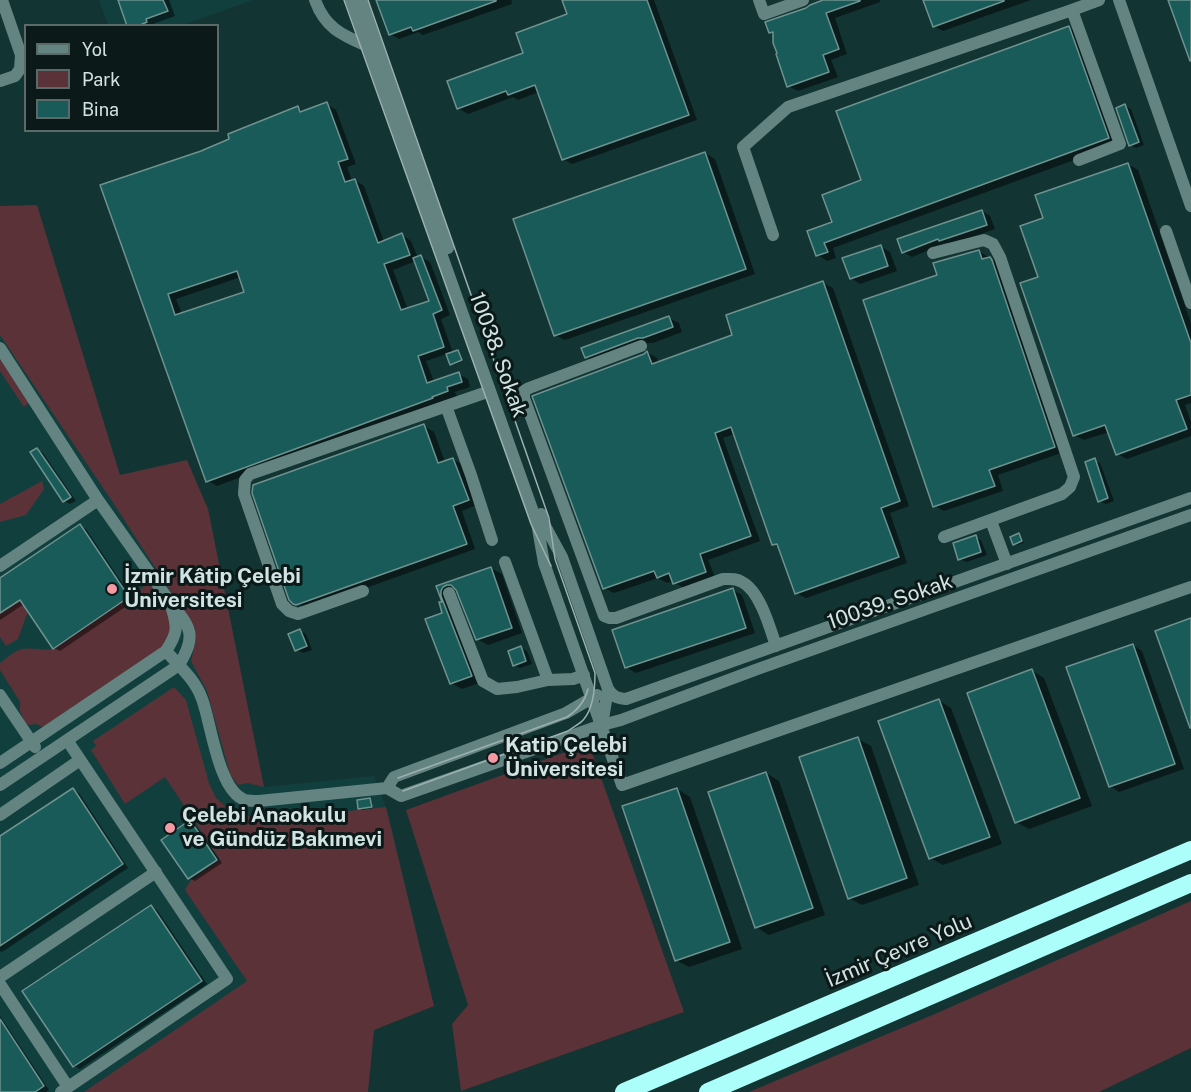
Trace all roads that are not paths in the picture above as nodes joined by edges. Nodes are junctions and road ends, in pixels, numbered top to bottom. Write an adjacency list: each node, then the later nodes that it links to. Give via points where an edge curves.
1 (2, 0): 11 (street, via 21,55 15,76)
2 (315, 0): 10 (street, via 332,27)
3 (351, 0): 10 (street, 10038. Sokak)
4 (362, 0): 40 (street, 10038. Sokak, via 543,522 562,557)
5 (759, 0): 6 (street, via 764,14)
6 (803, 0)
7 (1099, 0): 9 (street)
8 (1119, 0): 13 (street)
9 (1072, 10): 12 (street, via 1120,144); 15 (street, via 788,107 743,147)
10 (367, 46): 20 (street, 10038. Sokak)
11 (0, 81)
12 (1079, 160)
13 (1191, 206)
14 (1166, 231): 17 (street)
15 (773, 236)
16 (933, 253): 25 (street, via 984,240 993,244 1074,477 1062,494)
17 (1191, 303)
18 (641, 346): 35 (street, via 524,391 604,615 616,618 723,579 734,579 745,583 758,598)
19 (0, 348): 23 (street)
20 (490, 391): 21 (street); 38 (street, 10038. Sokak, via 537,523 544,563)
21 (446, 406): 27 (street); 32 (street, via 250,474 245,480 244,494 282,604 289,611 298,614)
22 (1191, 498): 29 (street, 10039. Sokak)
23 (98, 500): 30 (street); 34 (street)
24 (1191, 516): 43 (street, 10039. Sokak)
25 (991, 521): 26 (street); 29 (street)
26 (944, 537)
27 (492, 540)
28 (505, 562): 39 (street)
29 (1007, 564): 35 (street, 10039. Sokak)
30 (0, 566)
31 (1191, 587): 43 (street, 10038. Sokak, via 622,785)
32 (363, 591)
33 (448, 593): 39 (street, via 483,681 497,689)
34 (170, 602): 36 (street, via 177,628); 37 (street, via 189,629 188,650)
35 (776, 646): 40 (street, 10039. Sokak, via 626,699 617,698)
36 (166, 651): 37 (street); 45 (street)
37 (179, 665): 44 (street); 50 (street, 10039. Sokak, via 202,698 221,770 230,788 243,799 259,801)
38 (584, 675): 39 (street); 42 (street, 10038. Sokak)
39 (548, 680)
40 (608, 689): 42 (street); 43 (street)
41 (0, 696): 45 (street)
42 (592, 698): 43 (street, 10038. Sokak); 50 (street, via 566,713 394,777)
43 (602, 725): 50 (street, 10039. Sokak, via 402,796)
44 (67, 740): 46 (street); 47 (street)
45 (31, 742): 46 (street); 48 (street)
46 (41, 756): 49 (street)
47 (81, 760): 51 (street); 53 (street)
48 (0, 763)
49 (0, 785)
50 (387, 788)
51 (0, 815)
52 (1191, 850): 58 (highway, İzmir Çevre Yolu)
53 (156, 872): 55 (street); 57 (street, via 227,979)
54 (1191, 883): 59 (highway)
55 (0, 977)
56 (0, 984): 57 (street)
57 (64, 1089)
58 (624, 1092)
59 (708, 1092)

